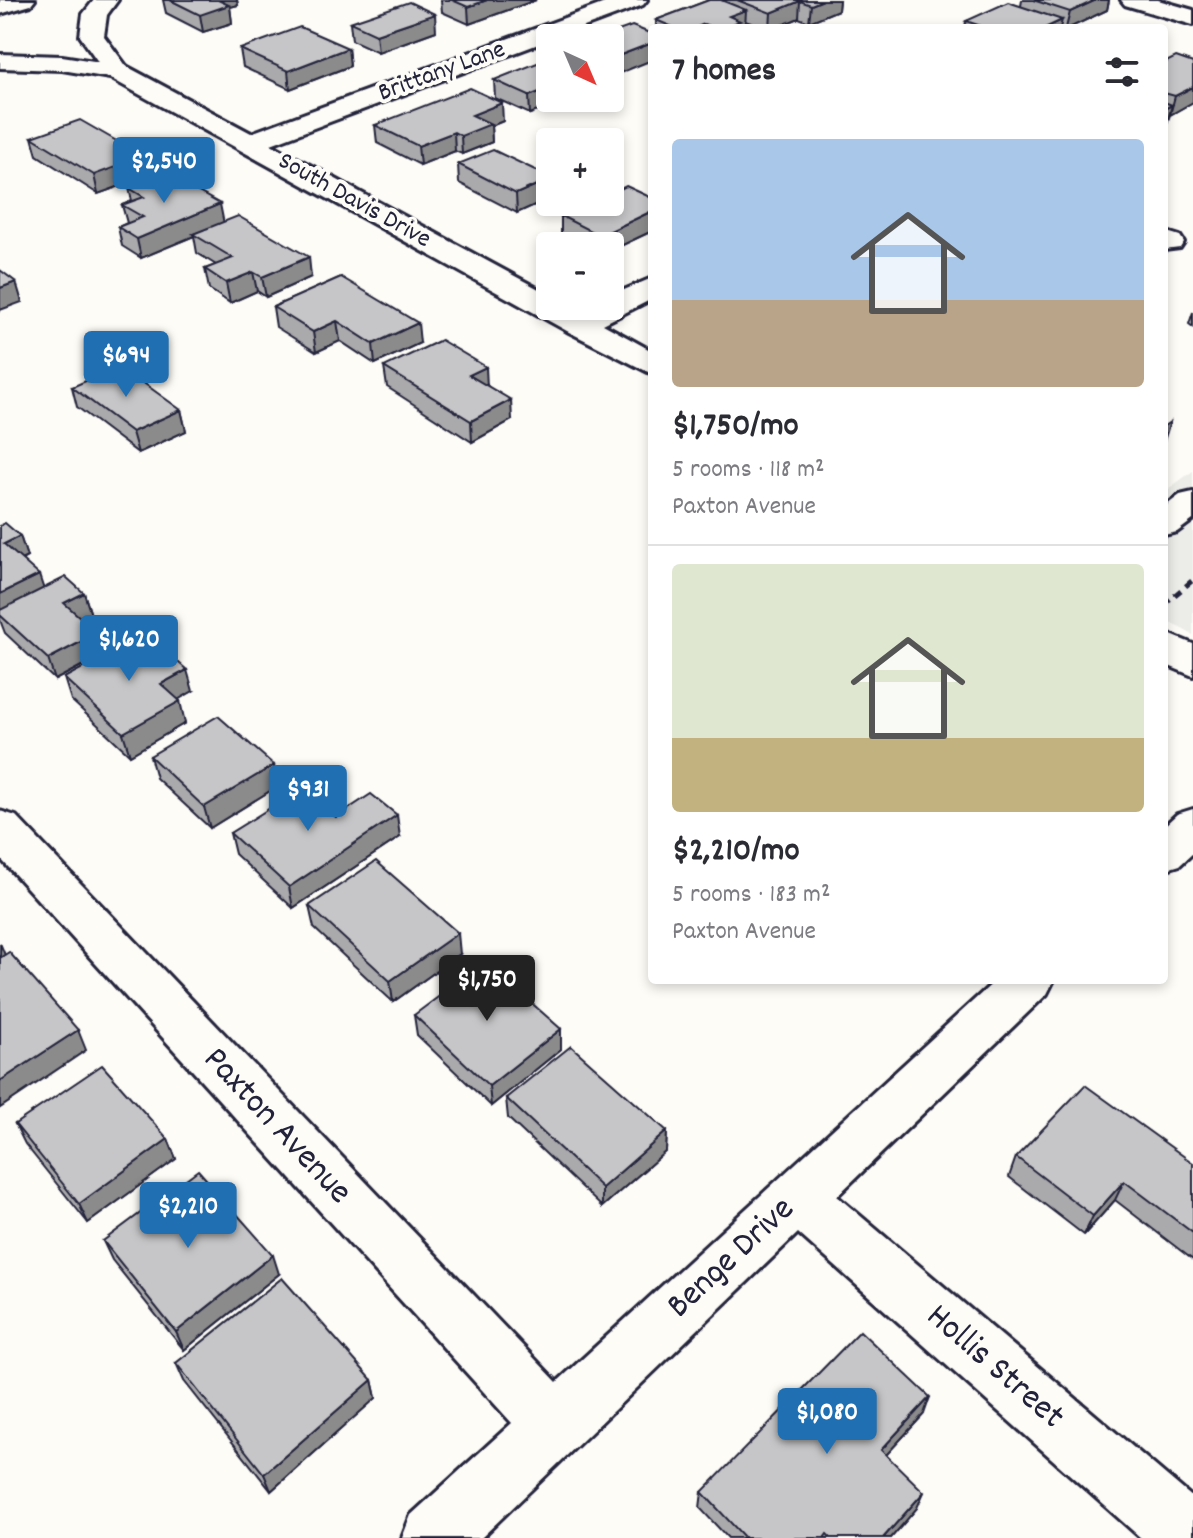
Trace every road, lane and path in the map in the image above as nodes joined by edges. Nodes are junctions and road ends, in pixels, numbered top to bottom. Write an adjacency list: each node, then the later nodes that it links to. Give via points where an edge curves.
1 (23, 0): 5 (street)
2 (106, 0): 9 (street, via 95,14 92,36)
3 (635, 0): 10 (street, Brittany Lane)
4 (1133, 0): 6 (street)
5 (0, 7)
6 (1192, 17): 7 (street)
7 (1168, 29)
8 (0, 61): 9 (street, South Davis Drive)
9 (117, 71): 10 (street, South Davis Drive)
10 (249, 143): 12 (street, South Davis Drive)
11 (648, 289): 12 (street)
12 (578, 324): 13 (street, South Davis Drive)
13 (648, 362)
14 (1193, 503): 15 (street)
15 (1168, 521)
16 (1193, 580): 17 (path)
17 (1168, 601)
18 (1168, 648): 19 (street)
19 (1193, 662)
20 (1193, 826): 22 (street)
21 (0, 828): 25 (street, Paxton Avenue)
22 (1168, 849)
23 (1025, 984): 24 (street, Benge Drive)
24 (798, 1197): 25 (street, Benge Drive); 27 (street, Hollis Street)
25 (555, 1424): 26 (street, Benge Drive)
26 (434, 1538)
27 (1190, 1538)

